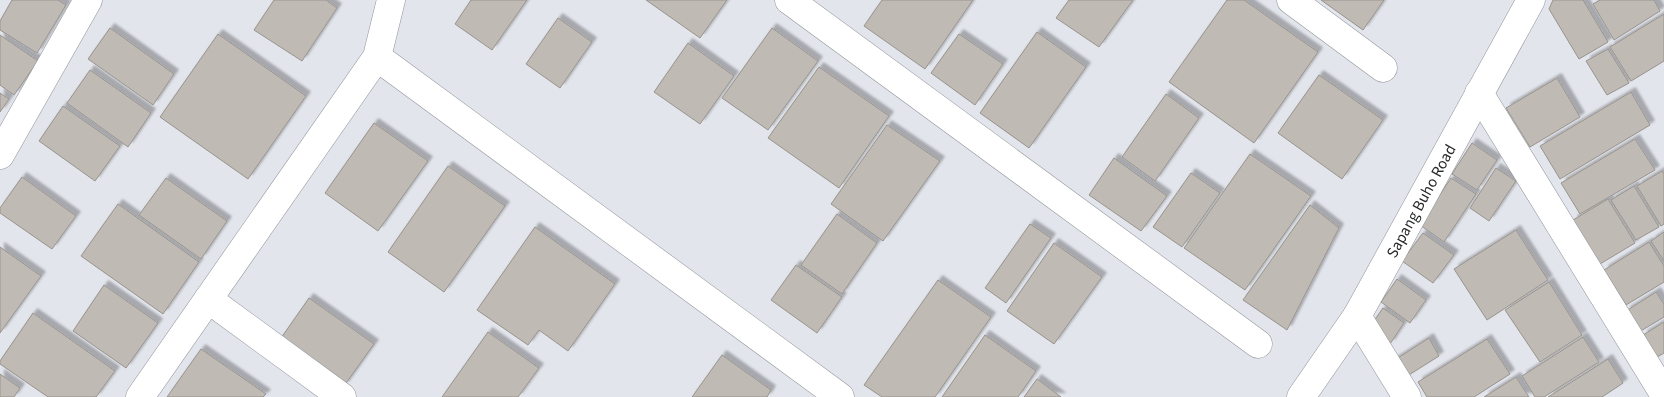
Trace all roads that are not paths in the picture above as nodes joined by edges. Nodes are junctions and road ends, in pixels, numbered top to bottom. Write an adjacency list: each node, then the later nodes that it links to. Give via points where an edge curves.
1 (88, 0): 9 (street)
2 (391, 0): 6 (street)
3 (789, 0): 12 (street)
4 (1291, 0): 7 (street)
5 (1531, 0): 8 (street, Sapang Buho Road)
6 (377, 57): 10 (street); 16 (street)
7 (1383, 68)
8 (1479, 93): 11 (street, Sapang Buho Road); 13 (street)
9 (0, 155)
10 (208, 299): 14 (street); 15 (street)
11 (1357, 316): 17 (street, Sapang Buho Road); 18 (street)
12 (1258, 344)
13 (1664, 394)
14 (140, 397)
15 (342, 397)
16 (840, 397)
17 (1302, 397)
18 (1407, 397)

